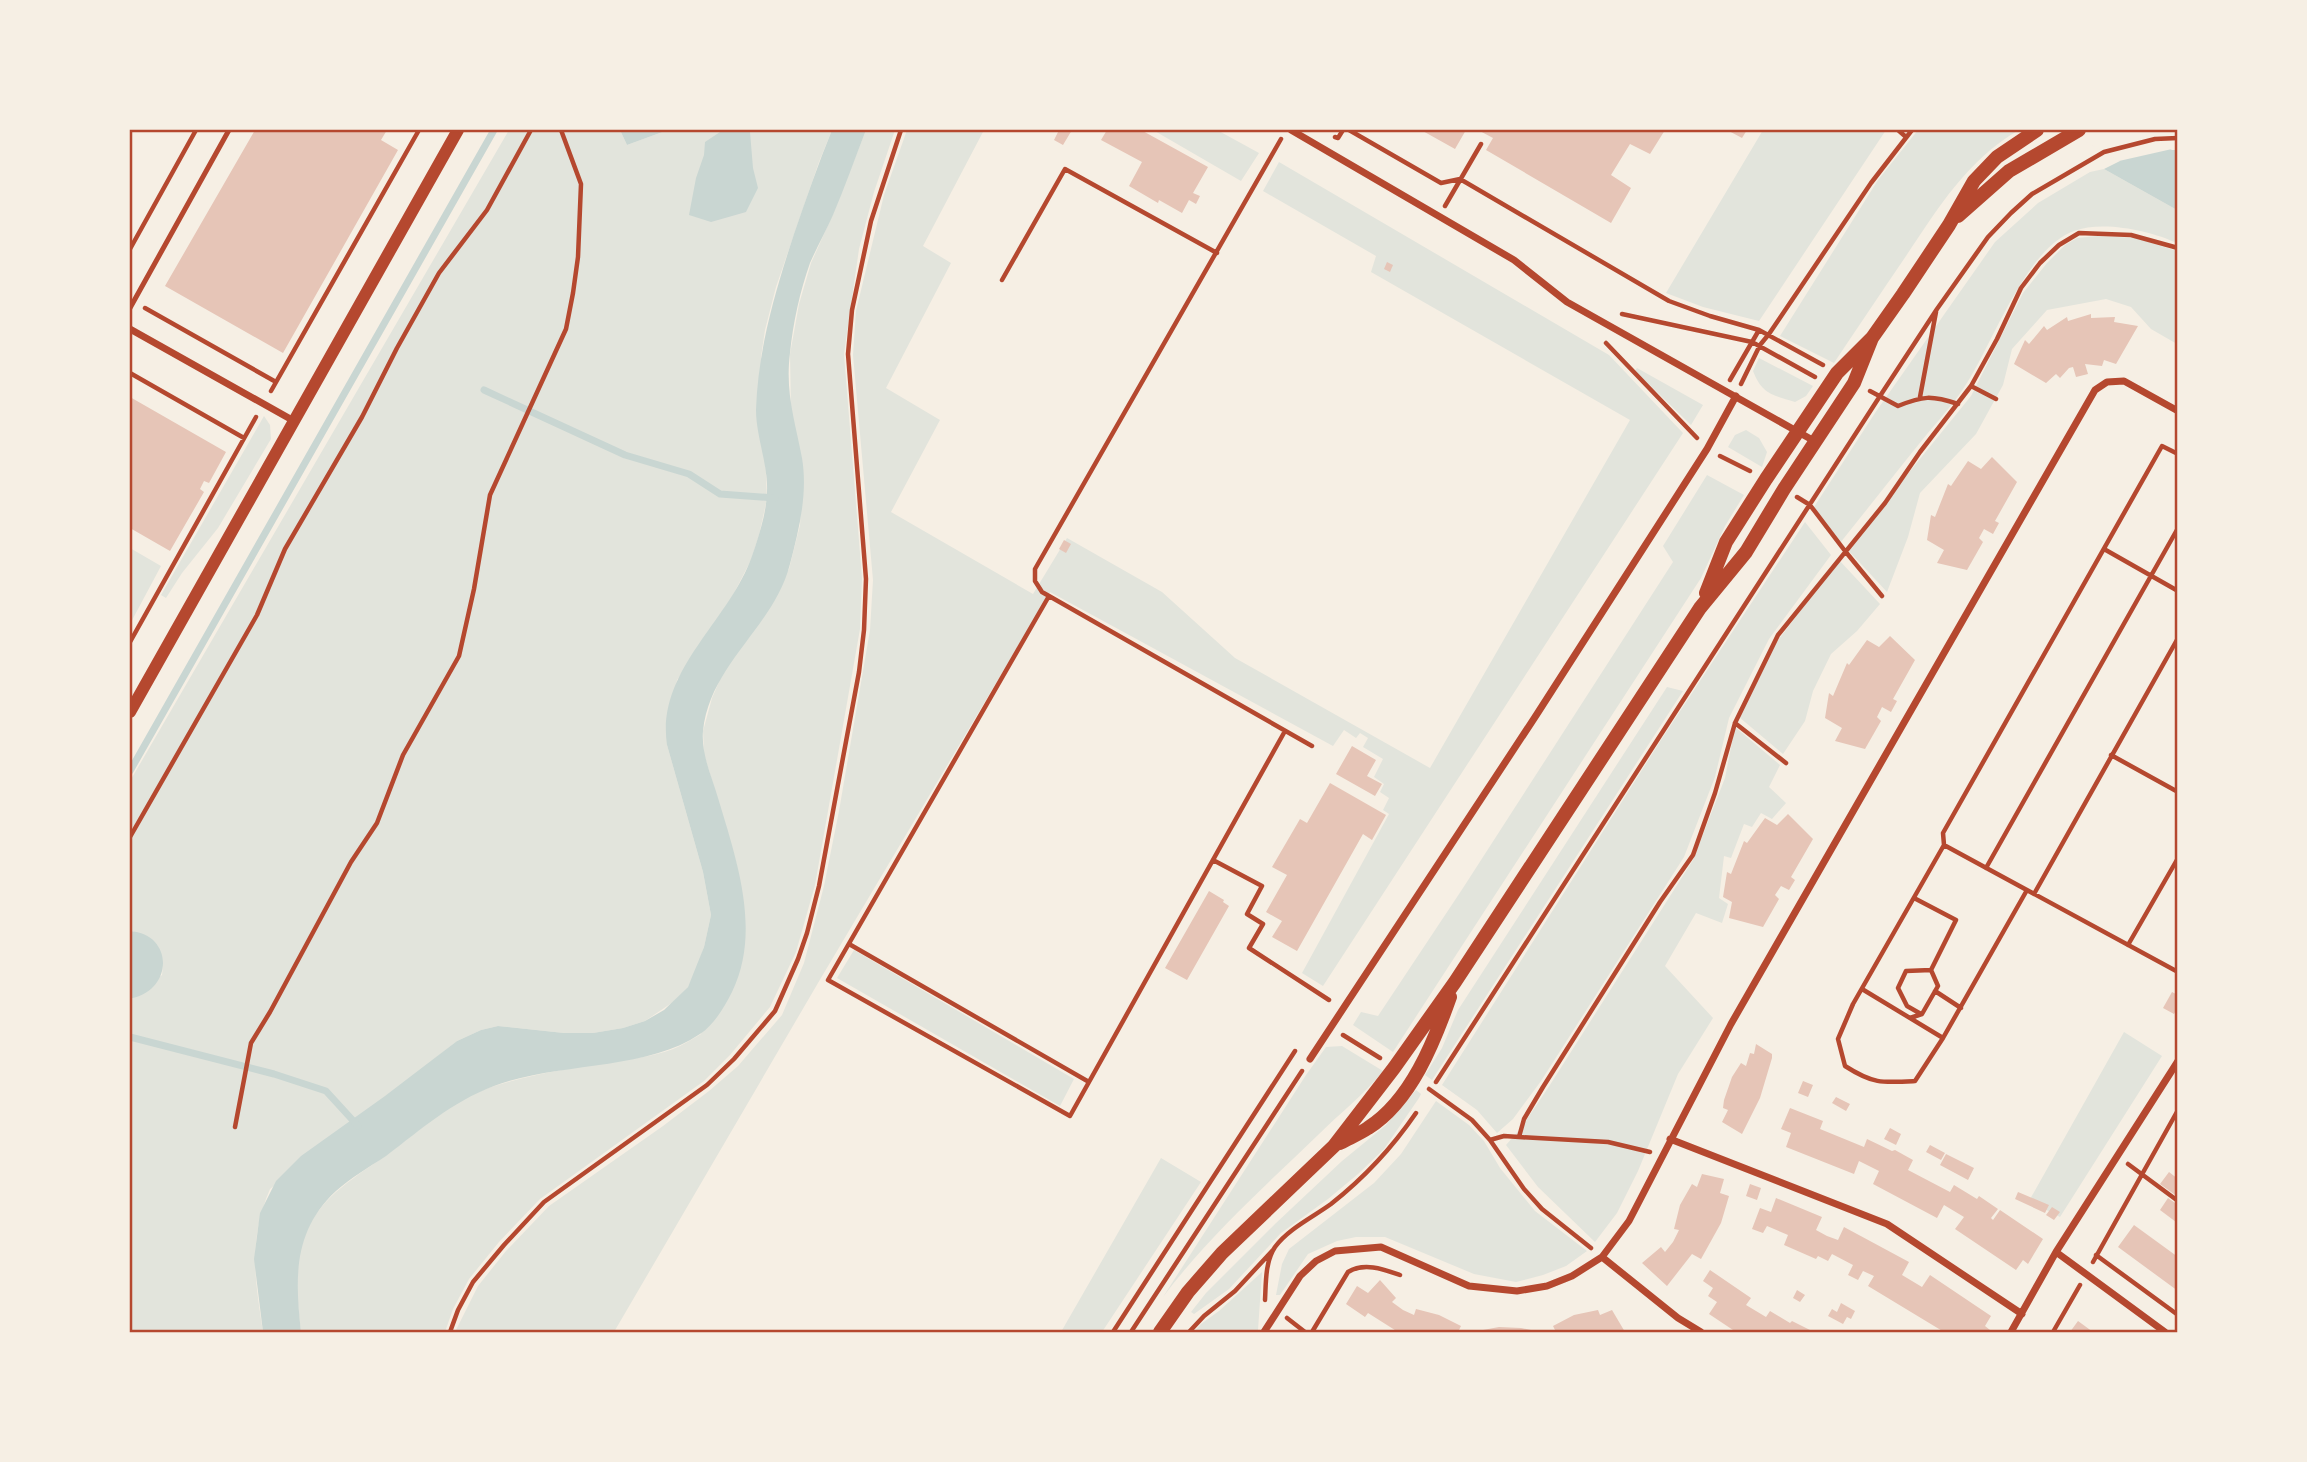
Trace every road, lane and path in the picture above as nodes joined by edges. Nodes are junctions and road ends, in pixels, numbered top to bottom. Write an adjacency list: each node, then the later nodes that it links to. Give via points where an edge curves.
1 (196, 130): 23 (path)
2 (229, 130): 26 (lane)
3 (419, 130): 38 (path)
4 (458, 130): 46 (street)
5 (531, 130): 74 (path, via 487,210 433,284 285,549 257,615)
6 (561, 130): 102 (path, via 581,184 578,257 566,330 490,495 459,656 403,755 377,823 251,1043)
7 (901, 130): 119 (path, via 871,221 852,310 848,354 866,579 863,630 819,886 798,959 775,1011 734,1059 707,1085 544,1202 474,1282)
8 (1289, 130): 20 (street); 24 (path)
9 (1343, 130): 15 (path, via 1338,138)
10 (1349, 130): 19 (path, via 1441,183)
11 (1898, 130): 16 (path)
12 (1912, 130): 16 (path)
13 (2038, 130): 21 (main road, via 1997,157 1974,181)
14 (2075, 131): 21 (main road, via 2009,171)
15 (1330, 134)
16 (1906, 137): 32 (path)
17 (2178, 138): 28 (path, via 2104,152 2032,194 1988,237)
18 (1481, 144): 19 (path)
19 (1461, 179): 20 (path); 31 (path, via 1669,301)
20 (1439, 216): 40 (street, via 1514,260 1567,302)
21 (1949, 225): 33 (main road)
22 (2178, 248): 39 (path, via 2131,235 2079,233 2059,245 2021,288)
23 (130, 249)
24 (1217, 253): 25 (path, via 1065,169); 62 (path, via 1035,569 1035,581)
25 (1002, 280)
26 (132, 300): 27 (lane); 38 (path)
27 (130, 308)
28 (1937, 309): 42 (path); 56 (path)
29 (1620, 313): 35 (path)
30 (130, 329): 44 (street)
31 (1759, 330): 32 (path); 35 (path)
32 (1769, 334): 36 (path)
33 (1872, 338): 48 (main road, via 1837,373); 51 (main road, via 1854,383)
34 (1603, 341): 49 (path)
35 (1752, 342): 36 (path); 40 (path)
36 (1759, 345): 41 (path)
37 (130, 373): 50 (path)
38 (276, 382): 44 (path)
39 (1971, 386): 43 (path); 59 (path)
40 (1725, 389): 41 (street)
41 (1736, 396): 48 (street); 52 (street)
42 (1920, 397)
43 (1996, 399)
44 (263, 405): 46 (street); 50 (path)
45 (2178, 411): 104 (street, via 2124,381 2107,382 2095,390 1731,1024)
46 (294, 421): 67 (street)
47 (1700, 427): 49 (path)
48 (1798, 430): 51 (street); 54 (main road)
49 (1694, 436): 52 (path)
50 (244, 438): 66 (path)
51 (1816, 442): 55 (main road)
52 (1707, 449): 54 (path); 95 (street)
53 (2178, 454): 58 (path, via 2162,446)
54 (1766, 479): 64 (main road, via 1726,542)
55 (1784, 489): 56 (path); 64 (main road, via 1746,551)
56 (1810, 505): 59 (path); 98 (path)
57 (2178, 528): 60 (path)
58 (2104, 549): 60 (path); 75 (path, via 1943,833)
59 (1845, 551): 63 (path); 68 (path, via 1778,635)
60 (2151, 576): 61 (path); 78 (path)
61 (2178, 591)
62 (1049, 596): 69 (path); 82 (path)
63 (1882, 596)
64 (1700, 608): 86 (main road)
65 (2178, 638): 71 (path)
66 (130, 642)
67 (130, 712)
68 (1735, 723): 72 (path); 103 (path, via 1693,855 1543,1087)
69 (1286, 731): 70 (path); 77 (path)
70 (1312, 746)
71 (2111, 755): 73 (path); 80 (path)
72 (1786, 763)
73 (2178, 792)
74 (130, 838)
75 (1944, 845): 78 (path); 81 (path)
76 (2178, 858): 83 (path)
77 (1213, 860): 90 (path, via 1262,886 1247,914 1264,924 1250,948 1329,1000); 97 (path)
78 (1986, 867): 79 (path)
79 (2026, 890): 80 (path); 89 (path)
80 (2034, 894): 83 (path)
81 (1914, 898): 84 (path, via 1956,920); 87 (path)
82 (849, 944): 97 (path); 97 (path, via 828,980 1070,1116)
83 (2128, 945): 85 (path)
84 (1931, 970): 88 (path, via 1938,986); 91 (path, via 1906,971 1898,988 1907,1006)
85 (2178, 972)
86 (1455, 982): 106 (main road); 106 (main road, via 1431,1048 1396,1103 1371,1127)
87 (1862, 989): 92 (path); 93 (path, via 1838,1039 1845,1066 1865,1079 1915,1081)
88 (1935, 991): 89 (path); 91 (path)
89 (1961, 1008): 93 (path)
90 (1323, 1010)
91 (1922, 1014): 92 (path)
92 (1910, 1018): 93 (path)
93 (1943, 1038)
94 (1297, 1048): 120 (path)
95 (1310, 1059): 121 (path)
96 (2178, 1061): 111 (street)
97 (1088, 1082)
98 (1431, 1090): 99 (path); 105 (path, via 1472,1120)
99 (1424, 1100)
100 (2178, 1110): 108 (path)
101 (1417, 1111): 110 (path, via 1370,1170)
102 (235, 1127)
103 (1519, 1137): 105 (path); 107 (path, via 1608,1142)
104 (1670, 1139): 107 (street); 117 (street, via 1887,1224)
105 (1490, 1140): 113 (path, via 1542,1209)
106 (1334, 1146): 122 (main road, via 1222,1253)
107 (1662, 1154): 113 (street, via 1629,1221)
108 (2141, 1174): 109 (path); 112 (path)
109 (2178, 1201)
110 (1274, 1248): 116 (path, via 1268,1264); 123 (path)
111 (2056, 1252): 114 (street); 117 (street)
112 (2096, 1255): 114 (path); 118 (path)
113 (1602, 1258): 124 (street, via 1547,1286 1517,1291 1469,1286 1381,1247 1335,1251 1300,1276); 126 (street)
114 (2086, 1273): 128 (path); 129 (street)
115 (1400, 1275): 125 (path, via 1378,1268 1348,1272)
116 (1265, 1308)
117 (2022, 1314): 127 (street)
118 (2178, 1315)
119 (450, 1332)
120 (1113, 1332)
121 (1130, 1332)
122 (1160, 1332)
123 (1189, 1332)
124 (1265, 1332)
125 (1311, 1332)
126 (1701, 1332)
127 (2011, 1332)
128 (2053, 1332)
129 (2165, 1332)

